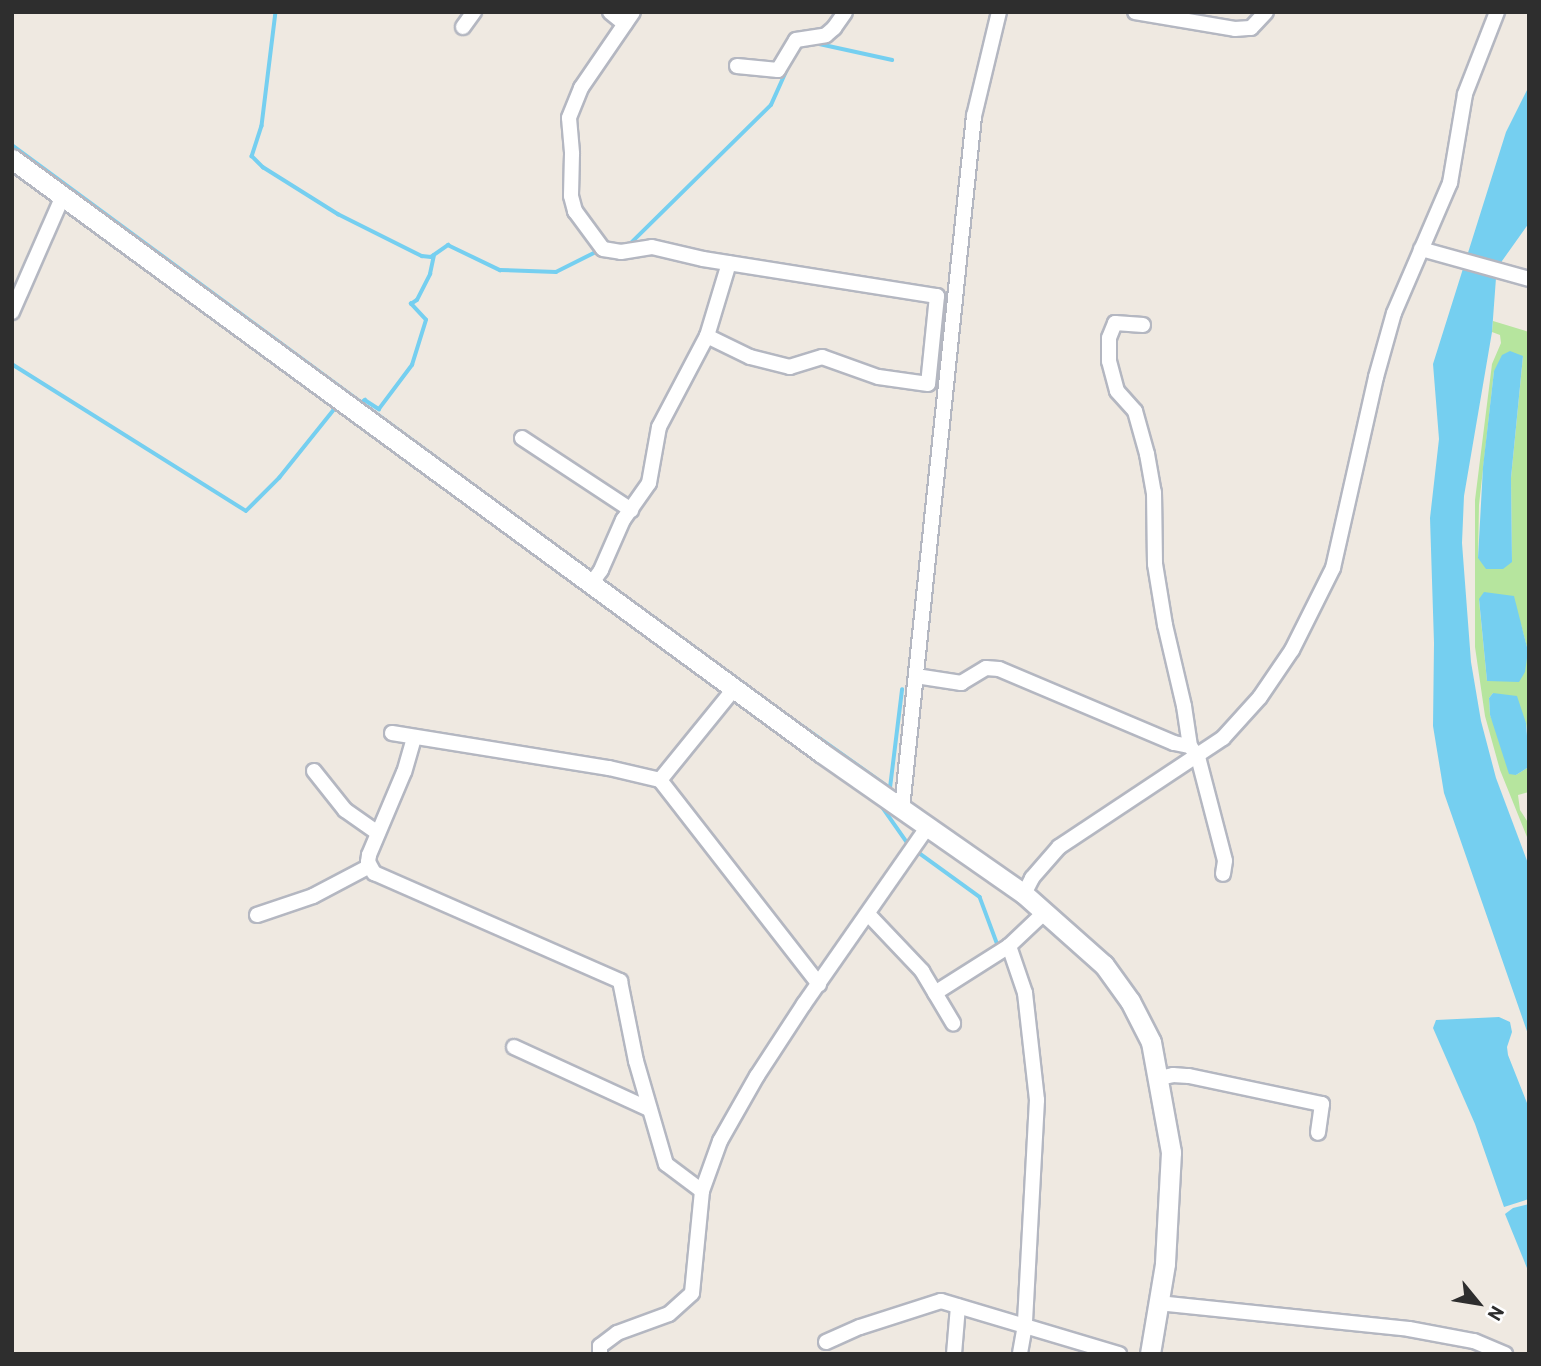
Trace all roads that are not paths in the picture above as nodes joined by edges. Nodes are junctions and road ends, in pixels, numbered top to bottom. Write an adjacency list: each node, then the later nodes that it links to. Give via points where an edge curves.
1 (474, 12): 9 (street)
2 (610, 12): 8 (street)
3 (845, 12): 10 (street, via 826,34 796,40 778,70)
4 (999, 12): 22 (street, via 974,116)
5 (1135, 12): 6 (street, via 1235,29 1251,28)
6 (1266, 12)
7 (1497, 12): 13 (street, via 1465,94 1450,183)
8 (629, 18): 14 (street, via 572,103 570,180 575,211 610,252 643,246)
9 (463, 27)
10 (737, 66)
11 (12, 159): 12 (street)
12 (63, 196): 16 (street); 21 (street)
13 (1421, 249): 15 (street); 26 (street, via 1394,313 1376,377 1333,568 1292,650 1259,697 1223,738)
14 (729, 263): 18 (street); 18 (street, via 937,296 928,384 878,377 822,357 790,367 750,357)
15 (1529, 279)
16 (12, 312)
17 (1143, 325): 26 (street, via 1115,323 1109,338 1109,361 1116,391 1135,411 1147,454 1154,492 1154,564)
18 (706, 337): 20 (street, via 659,427 649,483)
19 (522, 438): 20 (street)
20 (631, 510): 21 (street)
21 (591, 584): 23 (street)
22 (916, 676): 26 (street, via 961,683 986,668 999,669); 29 (street)
23 (734, 689): 28 (street); 29 (street)
24 (391, 733): 25 (street)
25 (414, 738): 28 (street); 31 (street)
26 (1194, 752): 33 (street, via 1224,862); 34 (street, via 1059,847)
27 (314, 771): 31 (street, via 345,810)
28 (660, 780): 39 (street)
29 (902, 808): 30 (street)
30 (928, 826): 34 (street); 35 (street)
31 (378, 834): 32 (street, via 369,855)
32 (370, 866): 36 (street, via 313,896); 44 (street, via 385,880 620,981)
33 (1223, 874)
34 (1024, 894): 37 (street)
35 (868, 914): 39 (street); 40 (street, via 922,971)
36 (257, 915)
37 (1052, 918): 38 (street); 43 (street, via 1104,965 1130,1001 1152,1042)
38 (1009, 946): 40 (street); 49 (street, via 1025,993 1037,1100)
39 (819, 984): 46 (street, via 720,1141)
40 (935, 992): 41 (street)
41 (953, 1023)
42 (514, 1046): 44 (street)
43 (1160, 1079): 45 (street, via 1189,1076 1322,1104); 47 (street, via 1171,1152 1171,1199)
44 (649, 1110): 46 (street, via 666,1164)
45 (1318, 1133)
46 (702, 1191): 51 (street, via 692,1293 669,1314 617,1333 600,1346)
47 (1158, 1303): 55 (street); 56 (street, via 1409,1329 1474,1341)
48 (958, 1306): 49 (street); 50 (street, via 941,1301); 52 (street)
49 (1025, 1325): 53 (street); 54 (street)
50 (826, 1342)
51 (600, 1354)
52 (954, 1354)
53 (1020, 1354)
54 (1119, 1354)
55 (1150, 1354)
56 (1505, 1354)

